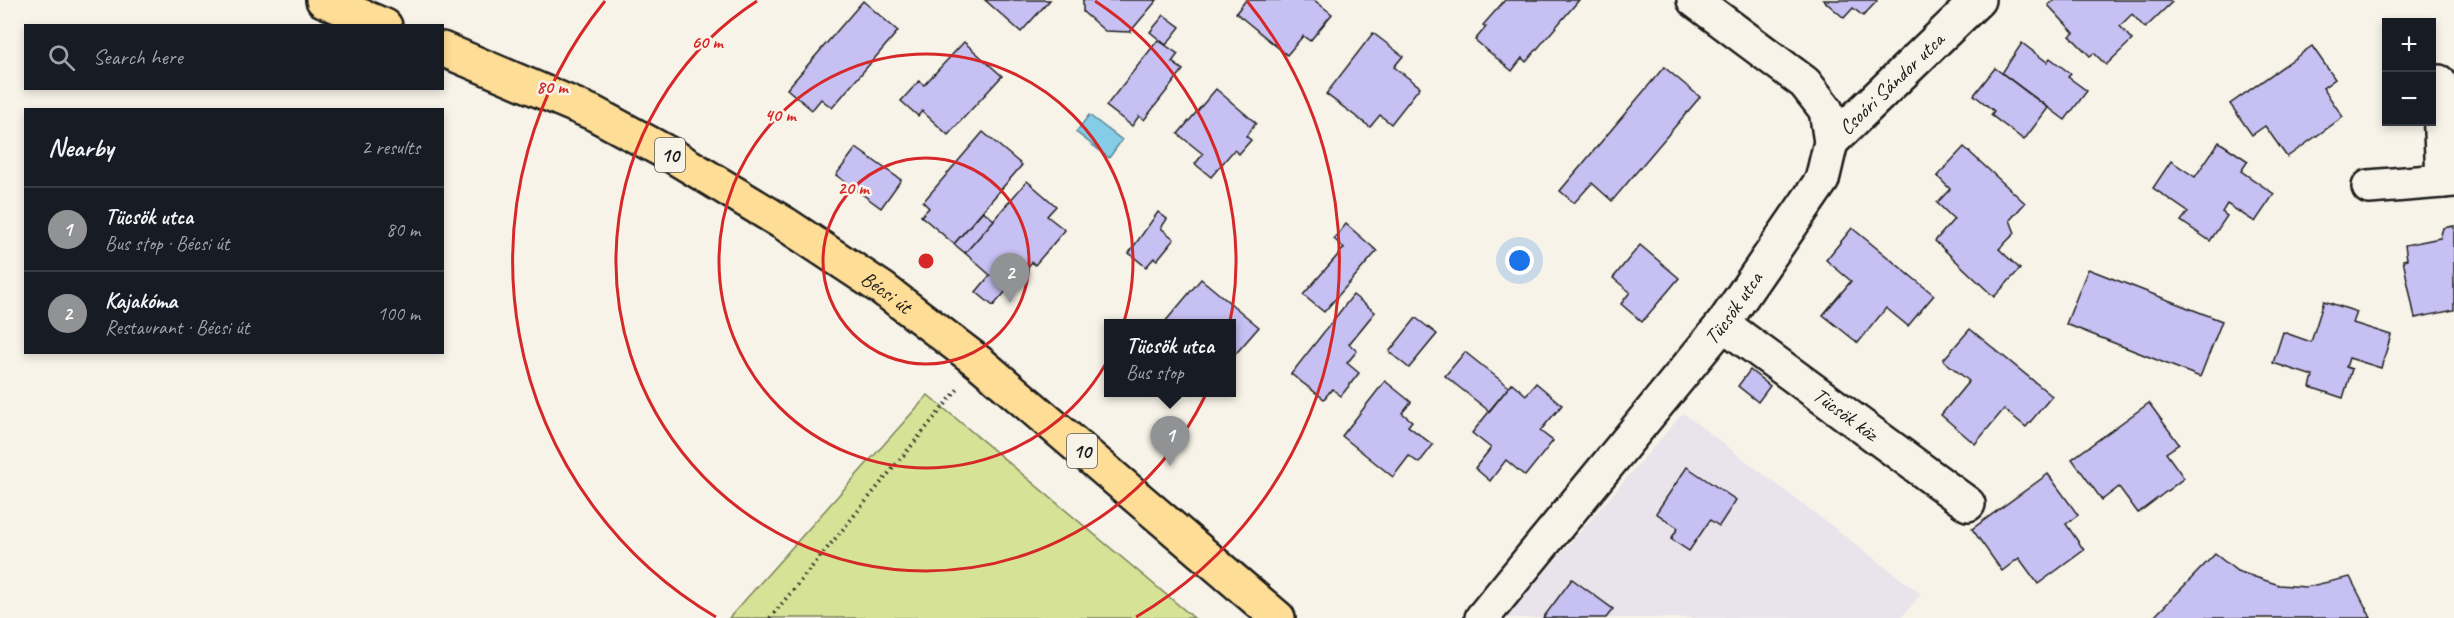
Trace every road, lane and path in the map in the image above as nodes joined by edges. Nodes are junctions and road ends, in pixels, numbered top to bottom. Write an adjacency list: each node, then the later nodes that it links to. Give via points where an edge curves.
1 (323, 0): 4 (main road)
2 (1695, 0): 7 (street, Tücsök utca, via 1804,83 1826,110)
3 (1978, 0): 7 (street, Csoóri Sándor utca)
4 (380, 24)
5 (444, 50): 11 (main road, Bécsi út / 10, via 593,113 671,155 786,224 883,289)
6 (2439, 82): 8 (street)
7 (1831, 142): 10 (street, Tücsök utca, via 1822,180)
8 (2449, 180): 9 (street)
9 (2369, 187)
10 (1723, 324): 12 (street, Tücsök köz); 15 (street, Tücsök utca)
11 (980, 363): 13 (path); 14 (main road, Bécsi út / 10)
12 (1968, 504)
13 (770, 618)
14 (1278, 618)
15 (1482, 618)

